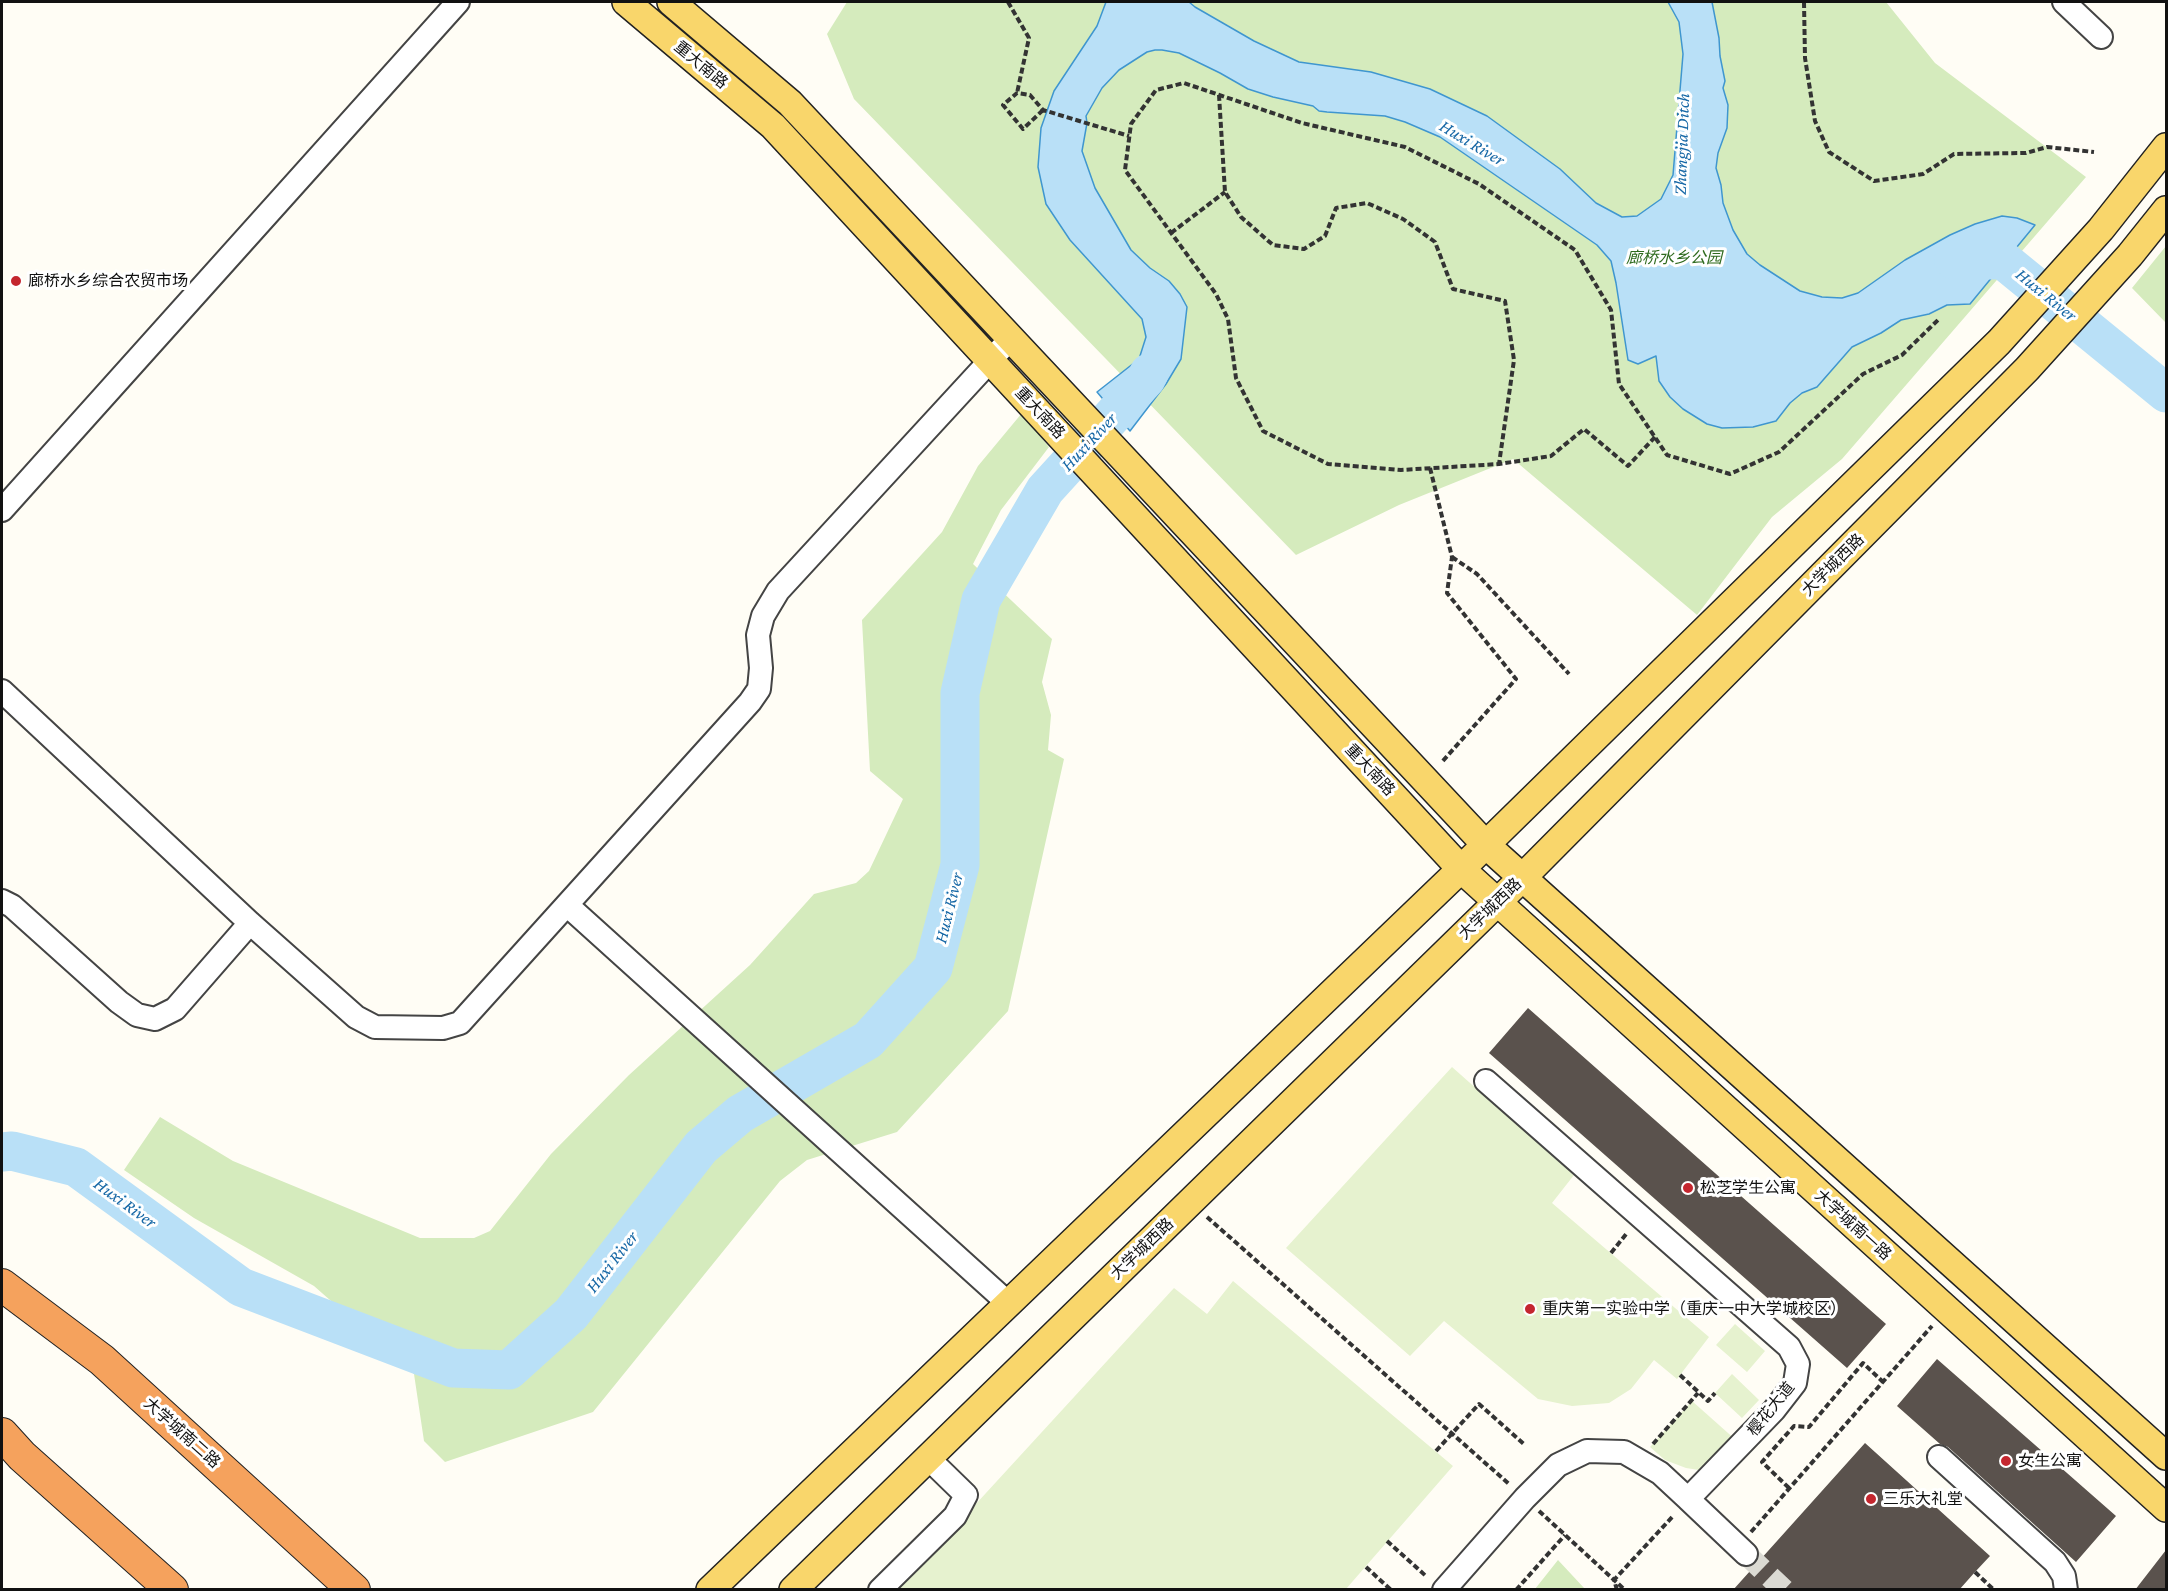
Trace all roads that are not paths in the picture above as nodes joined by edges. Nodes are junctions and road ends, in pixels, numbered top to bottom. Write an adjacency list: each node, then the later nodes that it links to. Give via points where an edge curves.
1 (458, 2): 10 (street)
2 (626, 2): 9 (main road, 重大南路, via 773,126)
3 (671, 2): 8 (main road, 重大南路, via 790,103)
4 (2064, 2): 5 (street)
5 (2102, 37)
6 (2166, 147): 12 (main road, via 2101,229 1999,342)
7 (2166, 210): 14 (main road, 大学城西路, via 2027,369)
8 (1011, 338): 9 (street); 12 (main road, 重大南路)
9 (990, 360): 13 (main road, 重大南路); 17 (street, via 778,591 763,615 758,635 759,689)
10 (2, 510)
11 (2, 691): 18 (street)
12 (1485, 844): 13 (main road); 14 (main road)
13 (1461, 869): 16 (main road, 大学城南一路); 21 (main road)
14 (1521, 879): 16 (main road, 大学城西路); 24 (main road)
15 (2, 901): 18 (street, via 119,1002 137,1015 155,1019 175,1009)
16 (1497, 902): 25 (main road, 大学城西路); 27 (main road, 大学城南一路)
17 (567, 905): 18 (street, via 460,1023 443,1028 375,1028 356,1017); 21 (street)
18 (250, 923)
19 (1486, 1081): 26 (street, 樱花大道, via 1790,1347 1798,1364 1795,1383)
20 (2, 1285): 31 (highway, 大学城南二路, via 102,1360)
21 (1008, 1303): 32 (main road)
22 (2, 1434): 30 (highway)
23 (1939, 1456): 35 (street, via 2055,1562 2064,1576)
24 (2166, 1456)
25 (928, 1458): 33 (main road, 大学城西路); 34 (street, via 966,1495 955,1516)
26 (1688, 1499): 28 (street); 29 (street, via 1660,1473 1624,1452 1587,1451 1558,1466)
27 (2166, 1508)
28 (1742, 1550)
29 (1439, 1586)
30 (172, 1590)
31 (354, 1590)
32 (710, 1590)
33 (793, 1590)
34 (880, 1590)
35 (2066, 1590)

